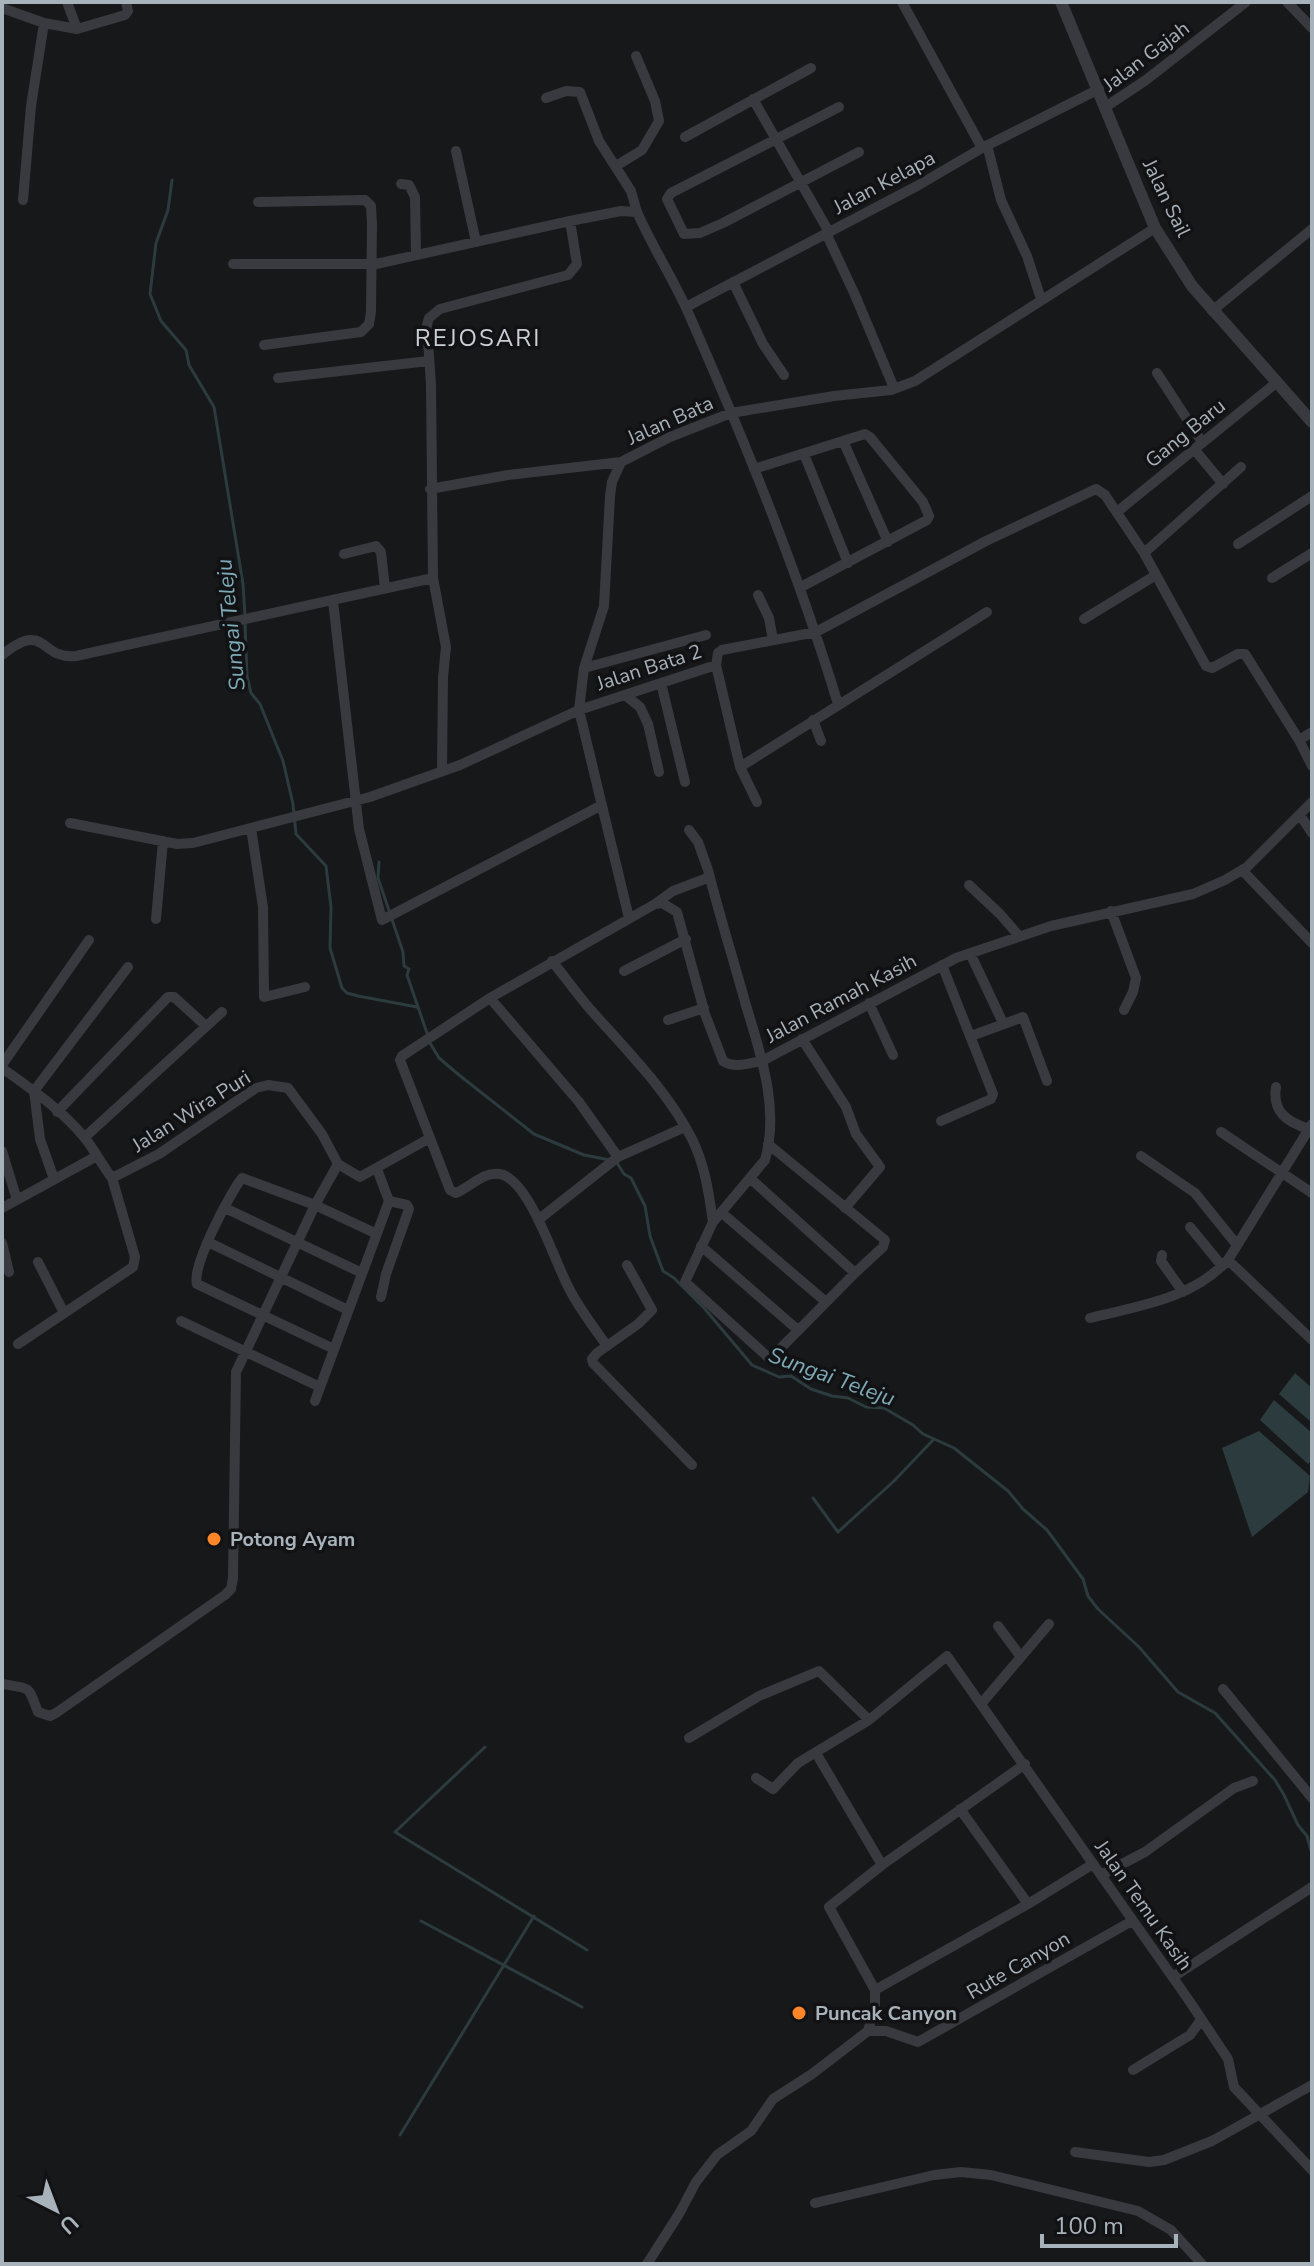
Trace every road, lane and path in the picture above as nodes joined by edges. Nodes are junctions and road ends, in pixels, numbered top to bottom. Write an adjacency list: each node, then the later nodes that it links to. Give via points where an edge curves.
1 (67, 2): 10 (street)
2 (126, 2): 10 (street, via 125,15)
3 (902, 2): 20 (street)
4 (1061, 2): 13 (street, Jalan Sail)
5 (1245, 2): 17 (street, Jalan Gajah)
6 (1287, 2): 9 (street)
7 (2, 8): 8 (street)
8 (44, 23): 10 (street); 26 (street)
9 (1312, 28)
10 (77, 29)
11 (636, 56): 23 (street, via 659,121 642,150)
12 (811, 68): 15 (street)
13 (1099, 89): 17 (street, Jalan Sail); 20 (street, Jalan Kelapa)
14 (546, 98): 23 (street, via 579,91 599,141)
15 (753, 99): 18 (street); 19 (street)
16 (839, 107): 19 (street)
17 (1104, 108): 30 (street, Jalan Sail)
18 (685, 137)
19 (777, 141): 24 (street); 24 (street, via 671,193 667,199 684,234 711,229)
20 (985, 146): 32 (street, Jalan Kelapa); 38 (street)
21 (456, 151): 33 (street)
22 (859, 152): 24 (street)
23 (616, 166): 28 (street)
24 (801, 183): 32 (street)
25 (401, 184): 34 (street, via 409,185 415,197)
26 (23, 200)
27 (258, 202): 36 (street, via 365,200 371,206)
28 (637, 212): 29 (street); 39 (street)
29 (570, 221): 33 (street); 42 (street, via 574,271 440,309 427,325)
30 (1155, 228): 38 (street, Jalan Bata); 40 (street, Jalan Sail)
31 (1312, 229): 40 (street)
32 (828, 232): 37 (street, Jalan Kelapa); 47 (street)
33 (476, 242): 34 (street)
34 (416, 255): 36 (street)
35 (233, 264): 36 (street)
36 (371, 264): 41 (street, via 370,320 361,332)
37 (733, 282): 39 (street, Jalan Kelapa); 44 (street)
38 (1041, 299): 47 (street, Jalan Bata, via 915,381)
39 (686, 307): 48 (street)
40 (1212, 311): 46 (street, Jalan Sail)
41 (264, 345)
42 (429, 361): 45 (street); 57 (street)
43 (1157, 373): 51 (street)
44 (784, 375)
45 (278, 378)
46 (1276, 383): 49 (street, Jalan Sail); 51 (street, Gang Baru)
47 (894, 388): 48 (street, Jalan Bata)
48 (731, 413): 53 (street, Jalan Bata); 55 (street)
49 (1312, 422)
50 (844, 443): 52 (street); 60 (street); 60 (street, via 865,434 870,437 928,510 927,520)
51 (1198, 446): 56 (street); 59 (street, Gang Baru)
52 (804, 454): 55 (street); 65 (street)
53 (621, 462): 57 (street); 80 (street, Jalan Bata, via 610,496 604,606)
54 (1241, 467): 56 (street)
55 (754, 469): 69 (street)
56 (1223, 484): 62 (street)
57 (430, 489): 67 (street)
58 (1312, 496): 61 (street)
59 (1117, 512): 62 (street); 75 (street, Jalan Bata 2, via 1101,490 1091,490)
60 (888, 542): 65 (street)
61 (1238, 544)
62 (1144, 553): 66 (street)
63 (1312, 553): 68 (street)
64 (344, 554): 70 (street, via 376,546)
65 (848, 563): 69 (street)
66 (1156, 575): 74 (street); 87 (street, via 1206,666 1245,654)
67 (433, 578): 70 (street); 91 (street, via 446,647)
68 (1272, 578)
69 (801, 587): 75 (street)
70 (385, 588): 72 (street)
71 (758, 595): 77 (street)
72 (333, 601): 78 (street, via 68,657 29,639); 94 (street)
73 (987, 612): 83 (street)
74 (1084, 619)
75 (816, 632): 77 (street, Jalan Bata 2); 83 (street)
76 (706, 635): 80 (street)
77 (773, 640): 79 (street, Jalan Bata 2, via 722,650)
78 (2, 655)
79 (716, 665): 81 (street, Jalan Bata 2); 90 (street)
80 (584, 668): 84 (street, Jalan Bata)
81 (661, 683): 82 (street, Jalan Bata 2); 93 (street)
82 (625, 695): 84 (street, Jalan Bata 2); 92 (street, via 640,707 648,724)
83 (838, 704): 85 (street)
84 (579, 710): 91 (street, Jalan Bata 2); 97 (street, Jalan Bata)
85 (813, 720): 88 (street); 90 (street)
86 (1312, 732): 87 (street)
87 (1299, 740): 89 (street)
88 (821, 741)
89 (1312, 766)
90 (740, 767): 95 (street)
91 (442, 771): 94 (street, Jalan Bata 2)
92 (659, 772)
93 (685, 782)
94 (357, 800): 97 (street, via 359,829 385,920); 100 (street, Jalan Bata 2)
95 (757, 802)
96 (1312, 802): 98 (street, Jalan Ramah Kasih)
97 (602, 805): 109 (street, Jalan Bata)
98 (1300, 815): 102 (street); 104 (street, Jalan Ramah Kasih)
99 (70, 823): 103 (street, Jalan Bata 2)
100 (251, 828): 103 (street, Jalan Bata 2, via 193,843); 120 (street, via 263,907 264,997)
101 (689, 830): 105 (street)
102 (1312, 833)
103 (163, 841): 110 (street)
104 (1242, 870): 108 (street, Jalan Ramah Kasih, via 1193,894); 114 (street)
105 (710, 877): 107 (street); 132 (street)
106 (969, 885): 111 (street)
107 (655, 904): 109 (street); 112 (street, Jalan Ramah Kasih, via 677,912)
108 (1111, 911): 111 (street, Jalan Ramah Kasih); 124 (street, via 1136,978)
109 (629, 918): 116 (street)
110 (156, 919)
111 (1019, 936): 115 (street, Jalan Ramah Kasih)
112 (686, 939): 119 (street); 123 (street, Jalan Ramah Kasih)
113 (89, 940): 133 (street)
114 (1312, 943)
115 (970, 953): 117 (street, Jalan Ramah Kasih); 127 (street)
116 (552, 961): 121 (street); 139 (street, via 638,1060)
117 (942, 965): 122 (street, Jalan Ramah Kasih); 129 (street)
118 (128, 967): 136 (street)
119 (624, 971)
120 (305, 987)
121 (490, 998): 143 (street, via 400,1060); 148 (street, via 579,1102)
122 (869, 1003): 130 (street, Jalan Ramah Kasih); 131 (street)
123 (704, 1008): 126 (street); 132 (street, Jalan Ramah Kasih, via 723,1061)
124 (1124, 1010)
125 (222, 1012): 128 (street)
126 (668, 1020)
127 (1003, 1023): 129 (street); 134 (street, via 1025,1018)
128 (206, 1026): 137 (street, via 168,997); 142 (street)
129 (971, 1036): 138 (street, via 993,1096)
130 (802, 1039): 132 (street, Jalan Ramah Kasih); 162 (street, via 880,1167)
131 (893, 1055)
132 (762, 1061): 144 (street)
133 (2, 1067): 136 (street)
134 (1047, 1081)
135 (1276, 1087): 140 (street, via 1279,1112)
136 (34, 1091): 137 (street); 154 (street, via 40,1139)
137 (57, 1112): 142 (street)
138 (941, 1121)
139 (685, 1127): 148 (street); 165 (street, via 708,1182)
140 (1310, 1127): 151 (street)
141 (1221, 1132): 151 (street)
142 (85, 1137): 147 (street)
143 (430, 1138): 150 (street); 164 (street, via 450,1190 456,1193 498,1173 514,1179)
144 (768, 1144): 155 (street, via 765,1160); 162 (street)
145 (2, 1151): 158 (street)
146 (1141, 1156): 171 (street, via 1195,1193)
147 (95, 1157): 153 (street); 154 (street)
148 (614, 1160): 164 (street)
149 (338, 1164): 152 (street); 153 (street, Jalan Wira Puri, via 288,1088 268,1085); 159 (street)
150 (377, 1169): 152 (street); 157 (street)
151 (1281, 1174): 156 (street); 171 (street)
152 (360, 1177): 157 (street)
153 (112, 1178): 185 (street, via 136,1261)
154 (54, 1179): 158 (street)
155 (751, 1179): 163 (street); 179 (street)
156 (1312, 1193)
157 (387, 1195): 167 (street); 182 (street, via 409,1209)
158 (17, 1200): 160 (street)
159 (315, 1205): 161 (street, via 242,1178); 167 (street); 169 (street)
160 (2, 1208)
161 (225, 1208): 168 (street); 169 (street)
162 (845, 1208): 179 (street, via 886,1243)
163 (722, 1213): 165 (street); 183 (street)
164 (538, 1220): 192 (street, via 572,1295)
165 (713, 1222): 172 (street)
166 (1190, 1227): 175 (street)
167 (377, 1234): 178 (street)
168 (208, 1242): 180 (street); 186 (street, via 197,1284)
169 (298, 1242): 178 (street); 180 (street)
170 (2, 1243): 177 (street)
171 (1237, 1245): 175 (street)
172 (701, 1246): 189 (street); 189 (street, via 687,1285 770,1359)
173 (1162, 1255): 181 (street)
174 (38, 1262): 185 (street)
175 (1225, 1263): 181 (street); 190 (street)
176 (627, 1265): 192 (street, via 652,1310)
177 (9, 1272)
178 (362, 1273): 184 (street)
179 (855, 1273): 183 (street)
180 (281, 1277): 184 (street); 186 (street)
181 (1183, 1292): 187 (street)
182 (381, 1297)
183 (826, 1302): 189 (street)
184 (348, 1310): 193 (street)
185 (64, 1313): 191 (street)
186 (263, 1315): 193 (street); 194 (street)
187 (1090, 1318)
188 (181, 1321): 194 (street)
189 (798, 1330)
190 (1312, 1340)
191 (18, 1344)
192 (607, 1346): 197 (street, via 593,1363)
193 (334, 1349): 195 (street)
194 (246, 1351): 195 (street); 201 (street, via 236,1372 231,1589 50,1716 38,1712 34,1695 26,1688)
195 (320, 1387): 196 (street)
196 (315, 1401)
197 (692, 1465)
198 (1049, 1624): 200 (street)
199 (998, 1626): 200 (street)
200 (1021, 1657): 203 (street)
201 (2, 1684)
202 (1223, 1689): 210 (street)
203 (981, 1704): 204 (street, Jalan Temu Kasih, via 947,1656); 207 (street, Jalan Temu Kasih)
204 (869, 1720): 205 (street, via 819,1671 759,1696); 206 (street)
205 (689, 1738)
206 (816, 1753): 208 (street, via 773,1789); 213 (street)
207 (1025, 1764): 211 (street); 212 (street, Jalan Temu Kasih)
208 (756, 1778)
209 (1253, 1781): 214 (street, via 1234,1788 1145,1852)
210 (1312, 1798)
211 (960, 1809): 213 (street); 216 (street)
212 (1093, 1864): 214 (street, Jalan Temu Kasih); 216 (street)
213 (882, 1865): 219 (street, via 829,1907)
214 (1101, 1875): 217 (street, Jalan Temu Kasih)
215 (1312, 1887): 218 (street)
216 (1028, 1904): 219 (street)
217 (1132, 1921): 218 (street, Jalan Temu Kasih); 221 (street, Rute Canyon, via 918,2042)
218 (1173, 1977): 220 (street, Jalan Temu Kasih)
219 (875, 1990): 221 (street)
220 (1201, 2020): 222 (street, via 1190,2035); 224 (street, Jalan Temu Kasih, via 1228,2059 1234,2087)
221 (868, 2031): 228 (street, via 773,2099 751,2131 717,2155)
222 (1133, 2070)
223 (1312, 2085): 224 (street)
224 (1260, 2116): 225 (street, via 1164,2160); 226 (street, Jalan Temu Kasih)
225 (1075, 2152)
226 (1312, 2170)
227 (815, 2203): 229 (street, via 934,2175 991,2175 1138,2211 1171,2230)
228 (647, 2264)
229 (1202, 2264)

